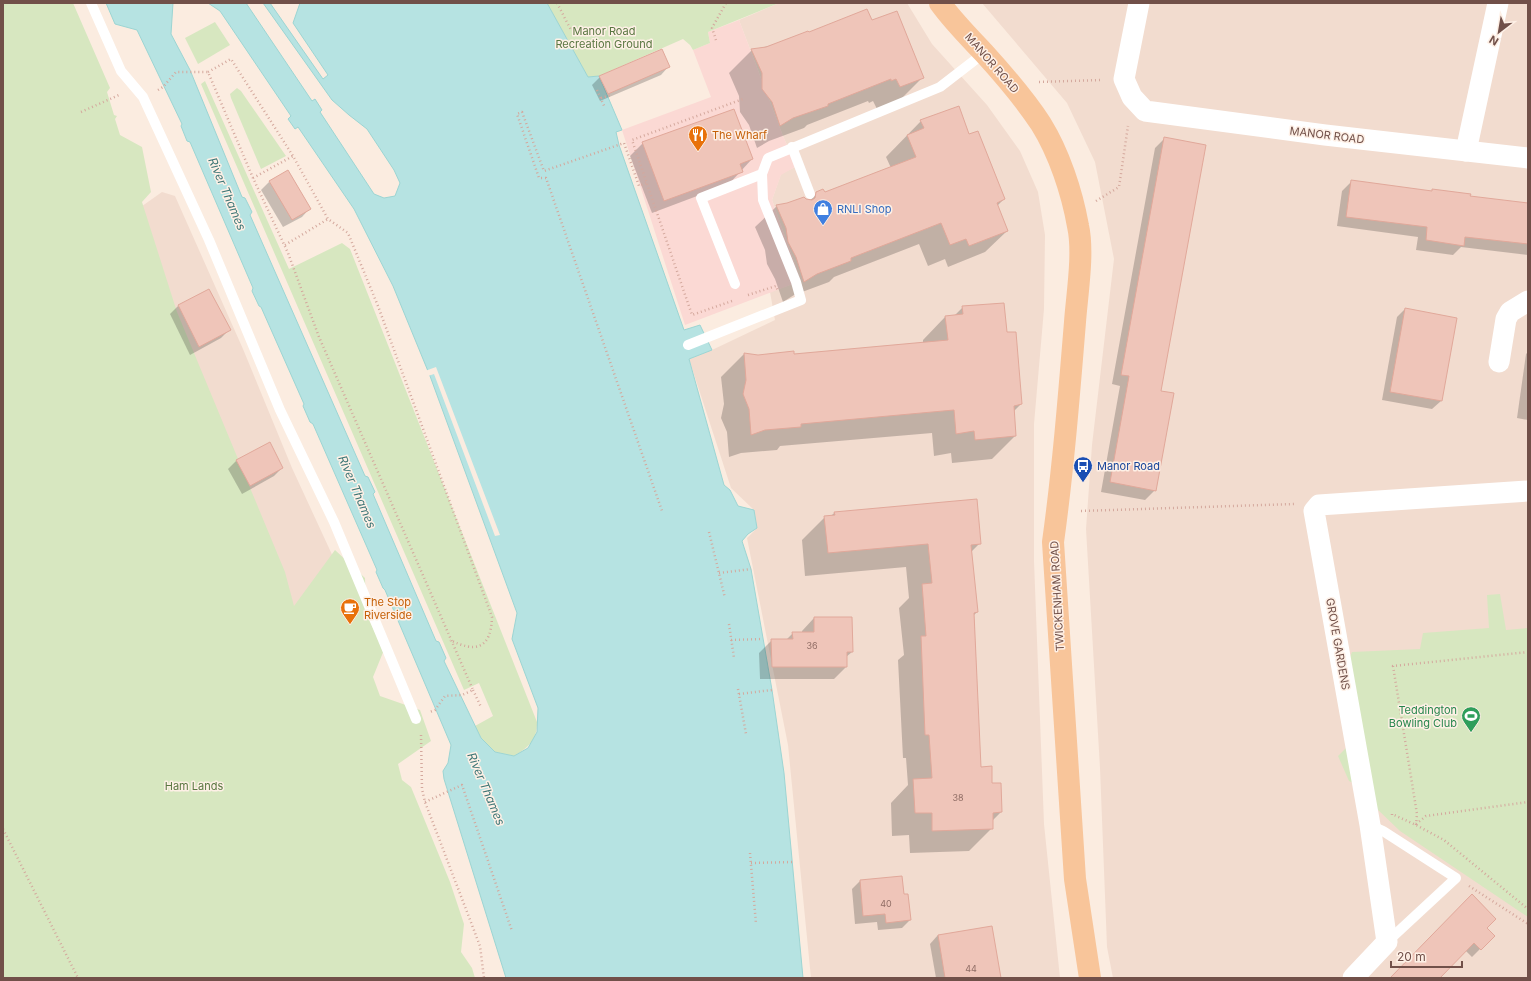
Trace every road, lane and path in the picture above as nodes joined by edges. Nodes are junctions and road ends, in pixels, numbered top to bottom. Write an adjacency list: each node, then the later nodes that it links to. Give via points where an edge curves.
1 (91, 3): 12 (lane, via 121,71)
2 (558, 3): 7 (path)
3 (726, 3): 8 (path, via 712,28)
4 (940, 3): 9 (main road, MANOR ROAD)
5 (1139, 3): 14 (street)
6 (1498, 3): 22 (street)
7 (571, 30)
8 (716, 40)
9 (984, 53): 11 (main road, MANOR ROAD); 21 (lane, via 940,87)
10 (208, 72): 13 (path, via 176,72); 23 (path, via 231,59); 26 (path)
11 (1011, 83): 14 (path); 20 (main road, MANOR ROAD)
12 (132, 84): 19 (path, via 120,94); 56 (lane, via 143,98 209,240 280,410 334,522)
13 (163, 87)
14 (1128, 88): 22 (street, MANOR ROAD, via 1145,111); 29 (path, via 1119,187)
15 (597, 90): 17 (path)
16 (611, 95): 17 (path)
17 (601, 98): 18 (path)
18 (605, 108)
19 (81, 112)
20 (1041, 125): 29 (main road, TWICKENHAM ROAD, via 1054,149)
21 (792, 146): 25 (lane, via 768,158); 28 (lane)
22 (1466, 151): 24 (street, MANOR ROAD)
23 (293, 156): 26 (path); 30 (path)
24 (1528, 158)
25 (762, 174): 32 (lane, via 701,198); 34 (lane, via 763,200 801,300)
26 (253, 178): 31 (path)
27 (646, 183): 37 (path, via 638,186 624,143 544,171 522,112 517,114 539,178 546,178)
28 (810, 194)
29 (1075, 214): 38 (main road, TWICKENHAM ROAD, via 1080,249 1079,269)
30 (328, 219): 31 (path); 45 (path, via 348,233 378,306 492,617 491,632 481,645 463,646)
31 (284, 246): 45 (path, via 319,337)
32 (735, 284)
33 (1528, 301): 35 (street, via 1510,312 1506,319)
34 (688, 345)
35 (1499, 362)
36 (1528, 491): 39 (street, via 1319,505)
37 (662, 511)
38 (1057, 512): 39 (path, via 1301,504); 74 (main road, TWICKENHAM ROAD, via 1053,542 1068,794 1075,879)
39 (1314, 512): 61 (street, GROVE GARDENS)
40 (709, 532): 42 (path)
41 (751, 569): 42 (path)
42 (719, 573): 43 (path)
43 (724, 598)
44 (729, 624): 47 (path)
45 (450, 639): 51 (path)
46 (763, 639): 47 (path)
47 (731, 640): 49 (path)
48 (1528, 652): 60 (path, via 1393,666 1417,814)
49 (734, 658)
50 (738, 689): 53 (path)
51 (473, 690): 54 (path); 55 (path, via 462,695 445,696)
52 (772, 690): 53 (path)
53 (739, 694): 57 (path)
54 (481, 707)
55 (435, 710)
56 (416, 719): 58 (path, via 422,738 422,789)
57 (746, 734)
58 (425, 802): 70 (path, via 462,785); 73 (path, via 480,946)
59 (1528, 802): 60 (path, via 1426,816)
60 (1416, 825): 61 (path, via 1392,814); 67 (path, via 1444,840)
61 (1376, 828): 66 (lane); 71 (street, GROVE GARDENS)
62 (3, 829): 72 (path)
63 (750, 853): 65 (path)
64 (793, 862): 65 (path)
65 (751, 863): 68 (path)
66 (1456, 878): 69 (path); 71 (lane)
67 (1528, 909)
68 (756, 924)
69 (1528, 924)
70 (512, 931)
71 (1388, 942): 75 (street)
72 (78, 978)
73 (484, 978)
74 (1090, 978)
75 (1353, 978)

